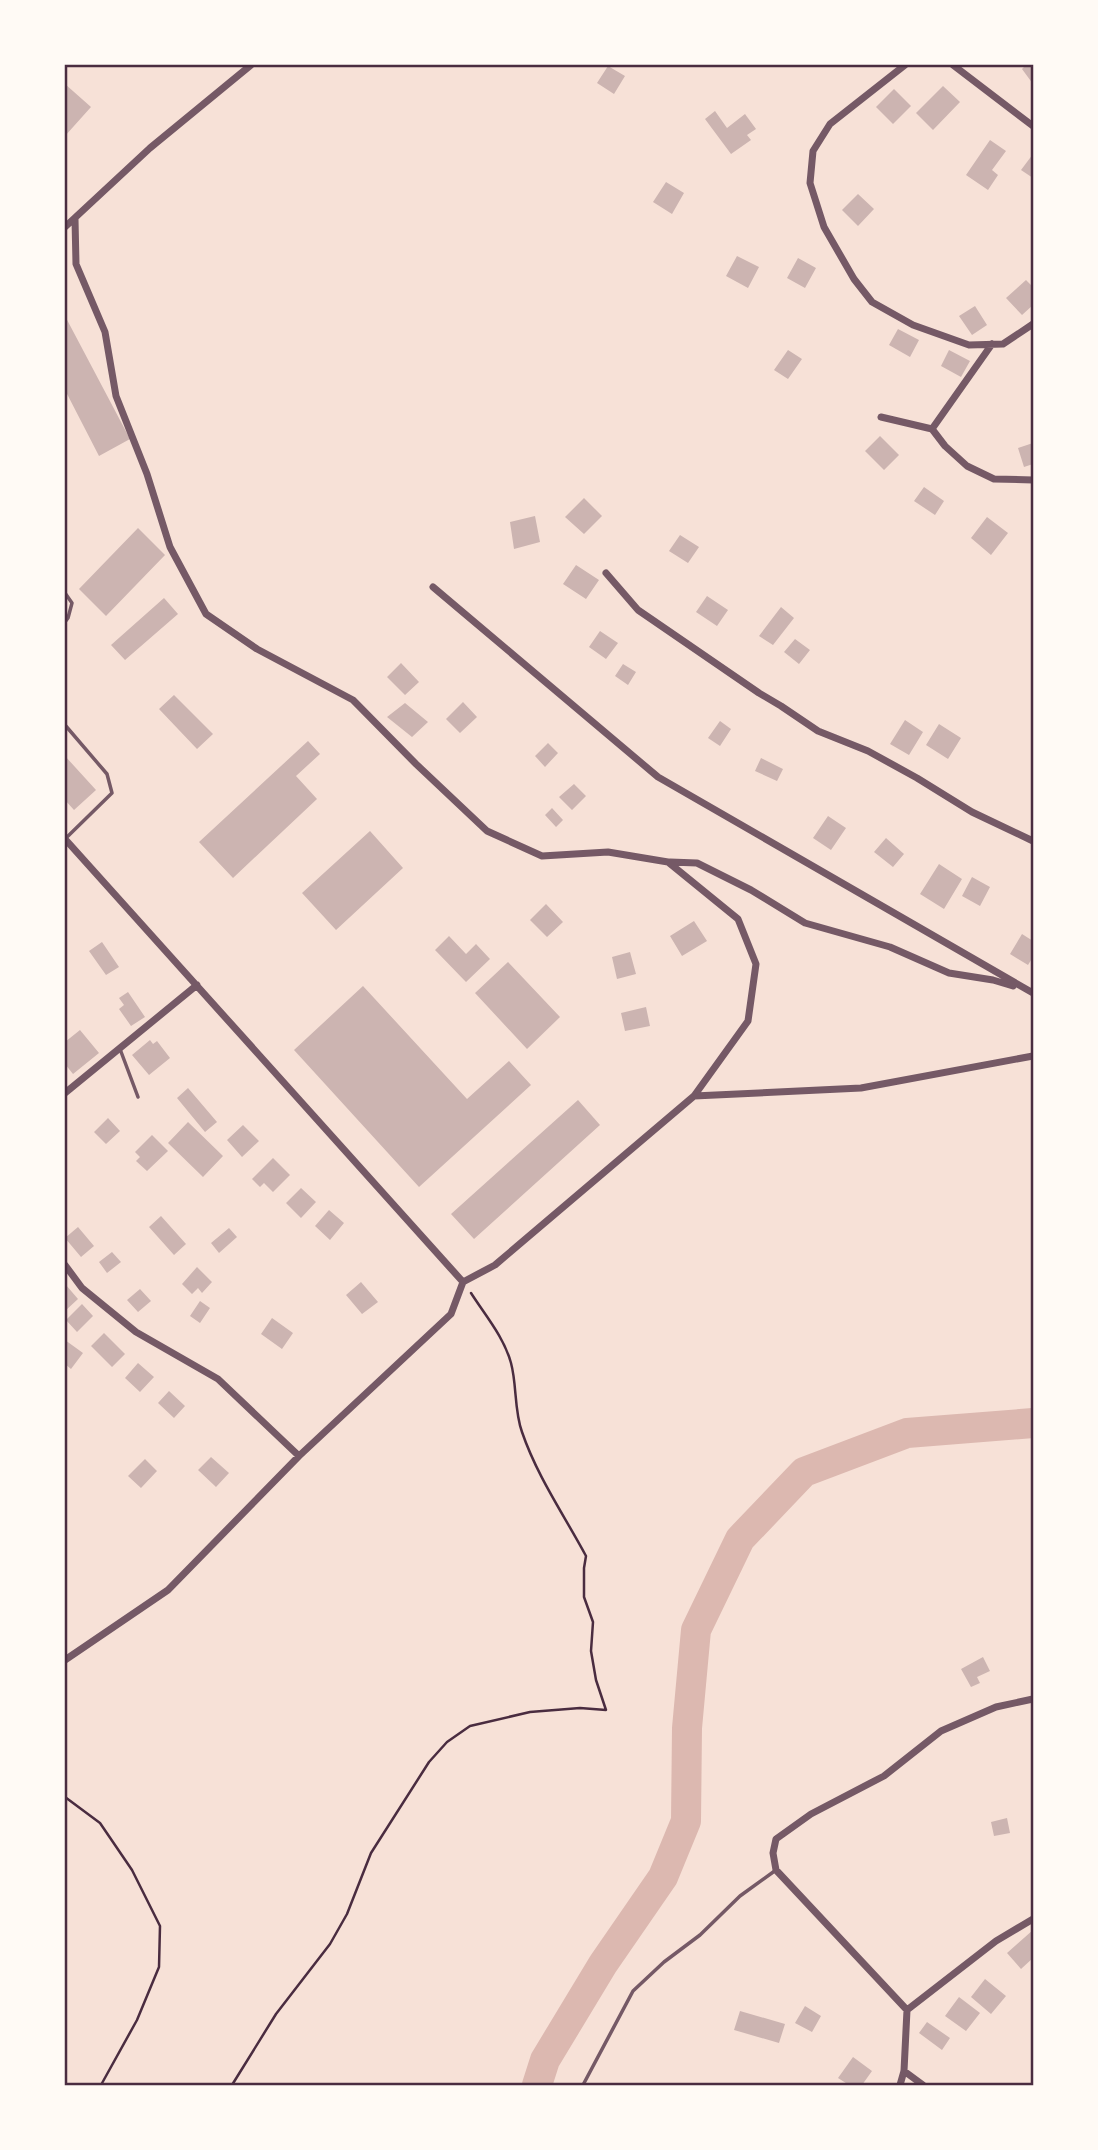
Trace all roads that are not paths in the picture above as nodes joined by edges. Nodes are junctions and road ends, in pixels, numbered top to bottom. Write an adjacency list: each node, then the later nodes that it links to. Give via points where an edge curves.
1 (251, 65): 5 (street, via 150,148)
2 (905, 65): 8 (street, via 830,124 813,151 810,183 824,227 872,302 913,325 969,345)
3 (953, 65): 4 (street)
4 (1033, 126)
5 (75, 219): 6 (street); 19 (street, via 76,264 105,332 116,396 170,547 206,614 257,649 354,700 487,831 542,856 608,852)
6 (65, 227)
7 (1033, 324): 8 (street, via 1003,344)
8 (992, 344): 10 (street)
9 (881, 417): 10 (street)
10 (932, 429): 11 (street, via 967,466 994,479)
11 (1033, 480)
12 (606, 573): 18 (street, via 638,610 758,694)
13 (433, 587): 21 (street, via 658,777)
14 (65, 593): 15 (lane, via 72,603)
15 (65, 622)
16 (65, 725): 17 (lane, via 107,774 112,793)
17 (65, 839): 20 (street)
18 (1033, 841)
19 (668, 862): 21 (street, via 697,863 805,923 890,947 950,973); 26 (street, via 738,919 756,964 748,1021)
20 (197, 985): 23 (street); 29 (street)
21 (1024, 989): 22 (street)
22 (1033, 993)
23 (120, 1049): 25 (street); 27 (lane)
24 (1033, 1056): 26 (street, via 861,1088)
25 (65, 1093)
26 (694, 1096): 29 (street, via 495,1265)
27 (138, 1097)
28 (65, 1265): 30 (street, via 82,1287 136,1332 218,1378)
29 (463, 1282): 30 (street, via 451,1314)
30 (299, 1456): 31 (street, via 168,1590)
31 (65, 1660)
32 (1033, 1699): 33 (street, via 996,1707 941,1731 884,1776 811,1814 776,1839)
33 (776, 1870): 35 (street); 37 (lane, via 633,1991)
34 (1033, 1919): 35 (street, via 996,1941)
35 (907, 2010): 36 (street)
36 (904, 2071): 38 (street); 39 (street)
37 (583, 2085)
38 (900, 2085)
39 (923, 2085)

